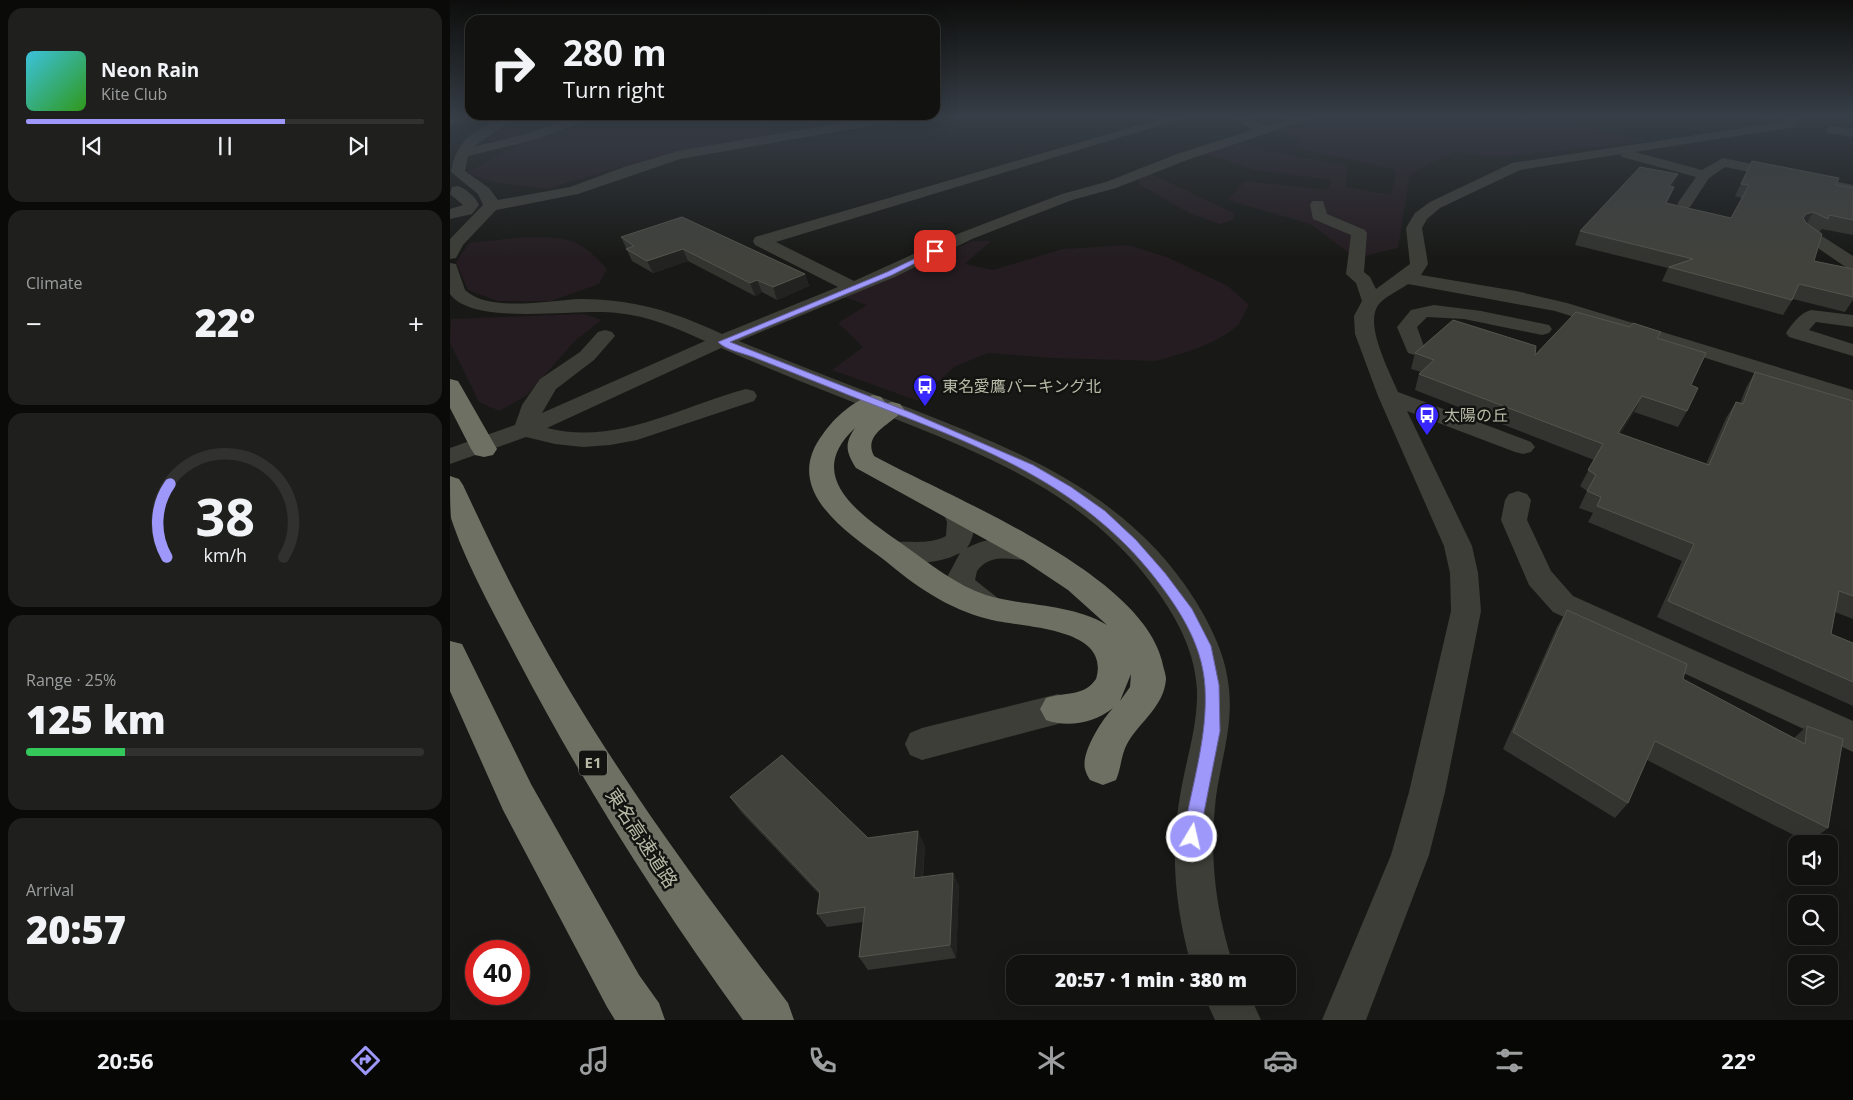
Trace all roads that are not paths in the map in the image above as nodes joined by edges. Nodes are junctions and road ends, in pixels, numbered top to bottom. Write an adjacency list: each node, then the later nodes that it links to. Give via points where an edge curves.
1 (460, 164): 11 (street)
2 (475, 164): 11 (street)
3 (650, 164): 16 (street, via 586,187)
4 (1023, 164): 27 (street, via 761,241)
5 (1165, 164): 27 (street, via 966,236)
6 (1533, 164): 26 (street, via 1517,166 1436,204 1421,216 1414,228 1420,264)
7 (1675, 164): 10 (street)
8 (1721, 164): 10 (street)
9 (1731, 164): 15 (street)
10 (1710, 171): 12 (street); 18 (street)
11 (458, 172): 13 (street)
12 (1739, 172)
13 (472, 184): 19 (street, via 488,194); 20 (street, via 456,191 470,201 470,207)
14 (509, 188): 16 (street)
15 (1853, 188)
16 (538, 197): 19 (street); 21 (street)
17 (1318, 204): 28 (street, via 1318,216 1359,233 1355,274 1364,281)
18 (1685, 204)
19 (491, 206): 23 (street, via 455,243)
20 (450, 214)
21 (508, 217)
22 (1805, 232): 24 (street)
23 (450, 254)
24 (1853, 264)
25 (450, 268): 34 (street, via 457,292 473,303 502,308 578,304 630,308 675,319)
26 (1406, 278): 28 (street); 29 (street)
27 (854, 288): 34 (street)
28 (1371, 301): 39 (street, via 1364,316 1365,334)
29 (1560, 307): 32 (street); 40 (street)
30 (1448, 321): 32 (street, via 1518,344)
31 (1853, 321): 36 (street, via 1811,316 1796,333)
32 (1542, 329): 35 (street, via 1453,313 1422,312 1407,327)
33 (605, 336): 42 (street, via 587,356 548,384 533,404)
34 (722, 342): 41 (street); 42 (street)
35 (1415, 349)
36 (1853, 350)
37 (450, 386): 44 (highway)
38 (746, 396): 42 (street, via 628,435 583,440 550,438)
39 (1388, 396): 43 (street); 62 (street, via 1458,546 1464,573 1466,611 1410,855)
40 (1853, 397)
41 (883, 405): 48 (highway, via 860,439 858,454 876,468); 49 (highway, via 847,422 830,441 822,461 822,473 831,498 840,510); 57 (street, via 1030,467 1067,489 1132,543 1188,613 1204,646 1212,685 1212,731 1192,837 1192,882)
42 (525, 429): 45 (street)
43 (1523, 447)
44 (484, 449)
45 (450, 456)
46 (450, 485): 60 (highway, 東名高速道路 / E1, via 517,629 591,760 700,926)
47 (1518, 500): 54 (street, via 1514,520 1517,527 1539,577 1563,604)
48 (952, 506): 49 (street, via 962,521 958,540 936,552); 50 (highway)
49 (892, 551): 51 (highway, via 941,587)
50 (1030, 551): 51 (street, via 1012,546 988,549 968,562 960,578 965,588); 56 (highway, via 1100,599 1143,646 1149,678 1145,694 1114,733)
51 (988, 606): 53 (highway, via 1086,628 1109,646 1115,671 1105,695 1081,708)
52 (450, 654): 59 (highway, via 517,797 622,991)
53 (1058, 709): 55 (street)
54 (1853, 737)
55 (922, 744)
56 (1103, 768)
57 (1209, 955)
58 (1231, 1005): 61 (street)
59 (642, 1020)
60 (771, 1020)
61 (1239, 1020)
62 (1344, 1020)

